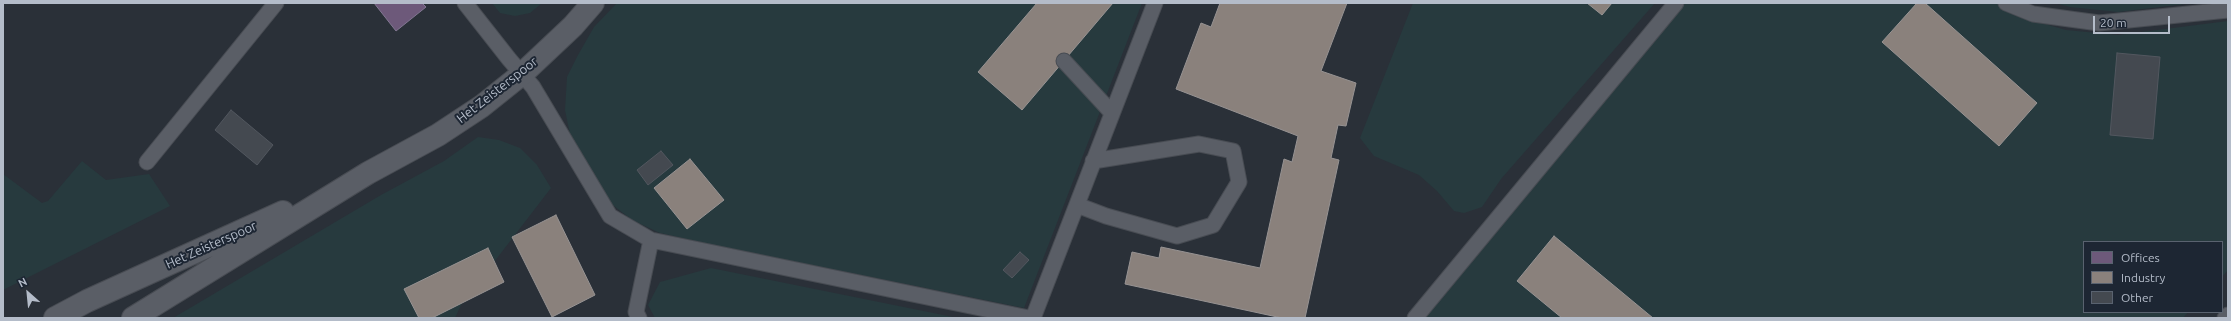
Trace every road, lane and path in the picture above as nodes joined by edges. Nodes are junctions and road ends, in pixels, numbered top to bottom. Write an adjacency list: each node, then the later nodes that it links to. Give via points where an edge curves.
1 (276, 3): 12 (lane)
2 (465, 3): 9 (lane)
3 (593, 3): 9 (street, Het Zeisterspoor, via 573,26)
4 (1155, 3): 10 (lane)
5 (1676, 3): 22 (lane)
6 (2006, 3): 7 (lane, via 2033,14 2099,23)
7 (2228, 10)
8 (1064, 61): 10 (lane)
9 (522, 74): 13 (street, Het Zeisterspoor, via 482,106 438,135); 15 (lane, via 533,87 610,216)
10 (1112, 113): 11 (lane)
11 (1093, 161): 14 (lane); 14 (lane, via 1199,144 1233,151 1239,182 1213,225 1177,236)
12 (147, 162)
13 (368, 173): 17 (street, Het Zeisterspoor); 18 (street, Het Zeisterspoor)
14 (1077, 205): 21 (lane)
15 (651, 240): 19 (lane, via 636,312); 20 (lane)
16 (2228, 315): 23 (lane)
17 (55, 318)
18 (133, 318)
19 (639, 318)
20 (1029, 318)
21 (1033, 318)
22 (1415, 318)
23 (2225, 318)

